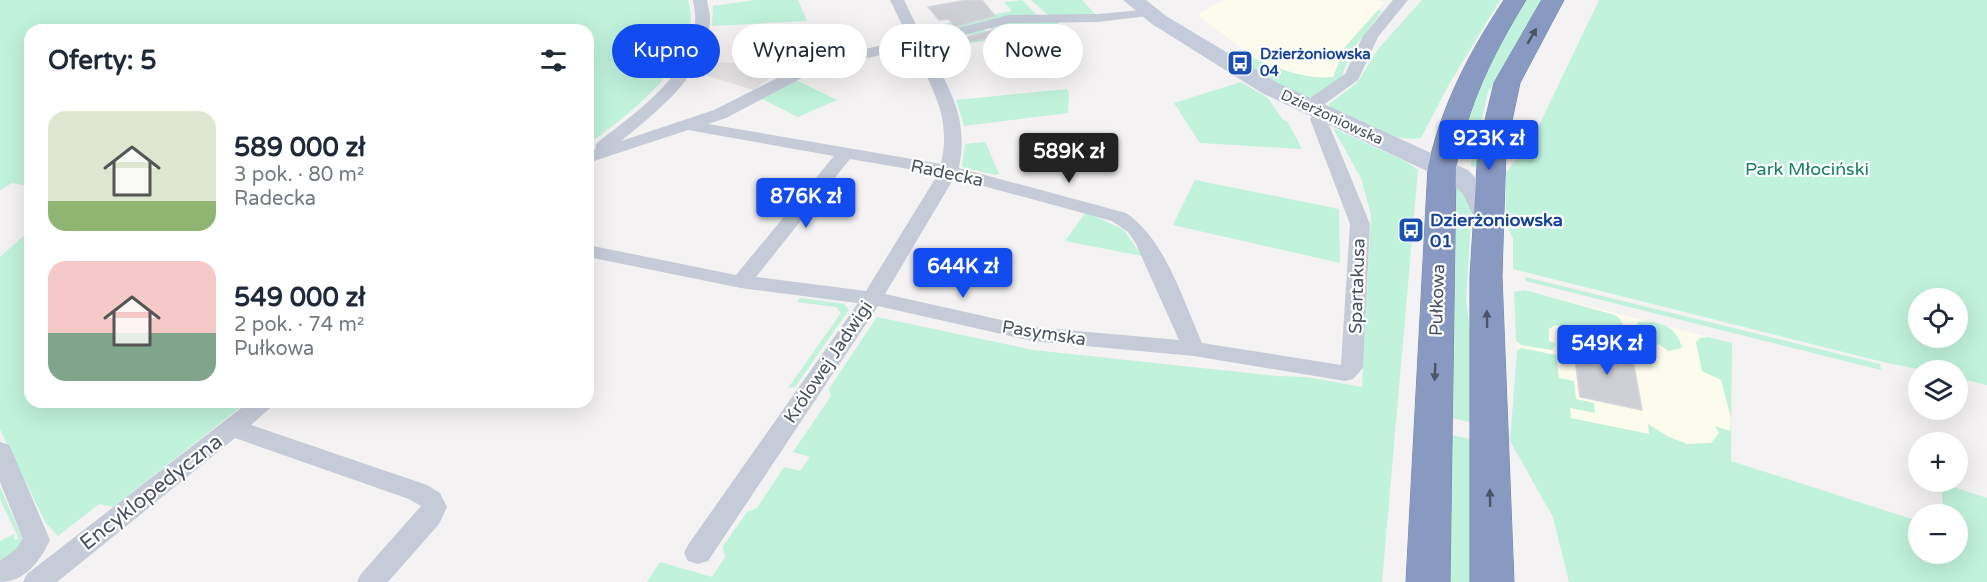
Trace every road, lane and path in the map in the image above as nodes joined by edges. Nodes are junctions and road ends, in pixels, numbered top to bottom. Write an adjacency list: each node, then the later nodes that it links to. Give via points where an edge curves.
1 (700, 0): 15 (street, via 701,40 680,76 659,100)
2 (897, 0): 9 (street, Królowej Jadwigi)
3 (1401, 0): 13 (street, via 1371,36 1352,77)
4 (1515, 0): 18 (highway, Pułkowa, via 1460,94)
5 (1553, 0): 20 (highway, one-way to 5, via 1493,143 1503,93)
6 (1033, 6): 8 (street)
7 (1140, 6): 8 (street, via 1098,18); 13 (street, Dzierżoniowska, via 1250,76)
8 (1046, 18): 10 (street, via 1003,20)
9 (909, 24)
10 (971, 29)
11 (879, 51): 14 (street, via 814,65)
12 (935, 78): 19 (street, Królowej Jadwigi, via 955,125)
13 (1316, 111): 18 (street, Dzierżoniowska); 25 (street, Spartakusa, via 1360,224)
14 (691, 126): 16 (street, Radecka); 17 (street)
15 (594, 154)
16 (845, 154): 19 (street, Radecka); 22 (street)
17 (594, 155)
18 (1442, 167): 20 (street, Dzierżoniowska, via 1471,185); 35 (highway, Pułkowa, one-way to 35)
19 (949, 171): 23 (street, Królowej Jadwigi); 24 (street, Radecka, via 1126,221 1145,241)
20 (1488, 220): 36 (highway, one-way to 20)
21 (594, 252): 22 (street, Pasymska)
22 (741, 282): 23 (street, Pasymska)
23 (872, 298): 24 (street, Pasymska, via 1032,334); 30 (street, Królowej Jadwigi)
24 (1194, 349): 25 (street, Pasymska, via 1334,373 1349,371)
25 (1354, 362)
26 (257, 408): 27 (street, Encyklopedyczna)
27 (232, 428): 31 (street, Encyklopedyczna); 34 (street, via 432,500 430,517)
28 (1, 455): 29 (street, via 37,534)
29 (34, 548): 31 (street, via 54,549); 32 (street)
30 (698, 553)
31 (70, 556): 33 (street, Encyklopedyczna)
32 (0, 577)
33 (37, 582)
34 (370, 582)
35 (1428, 582)
36 (1492, 582)

